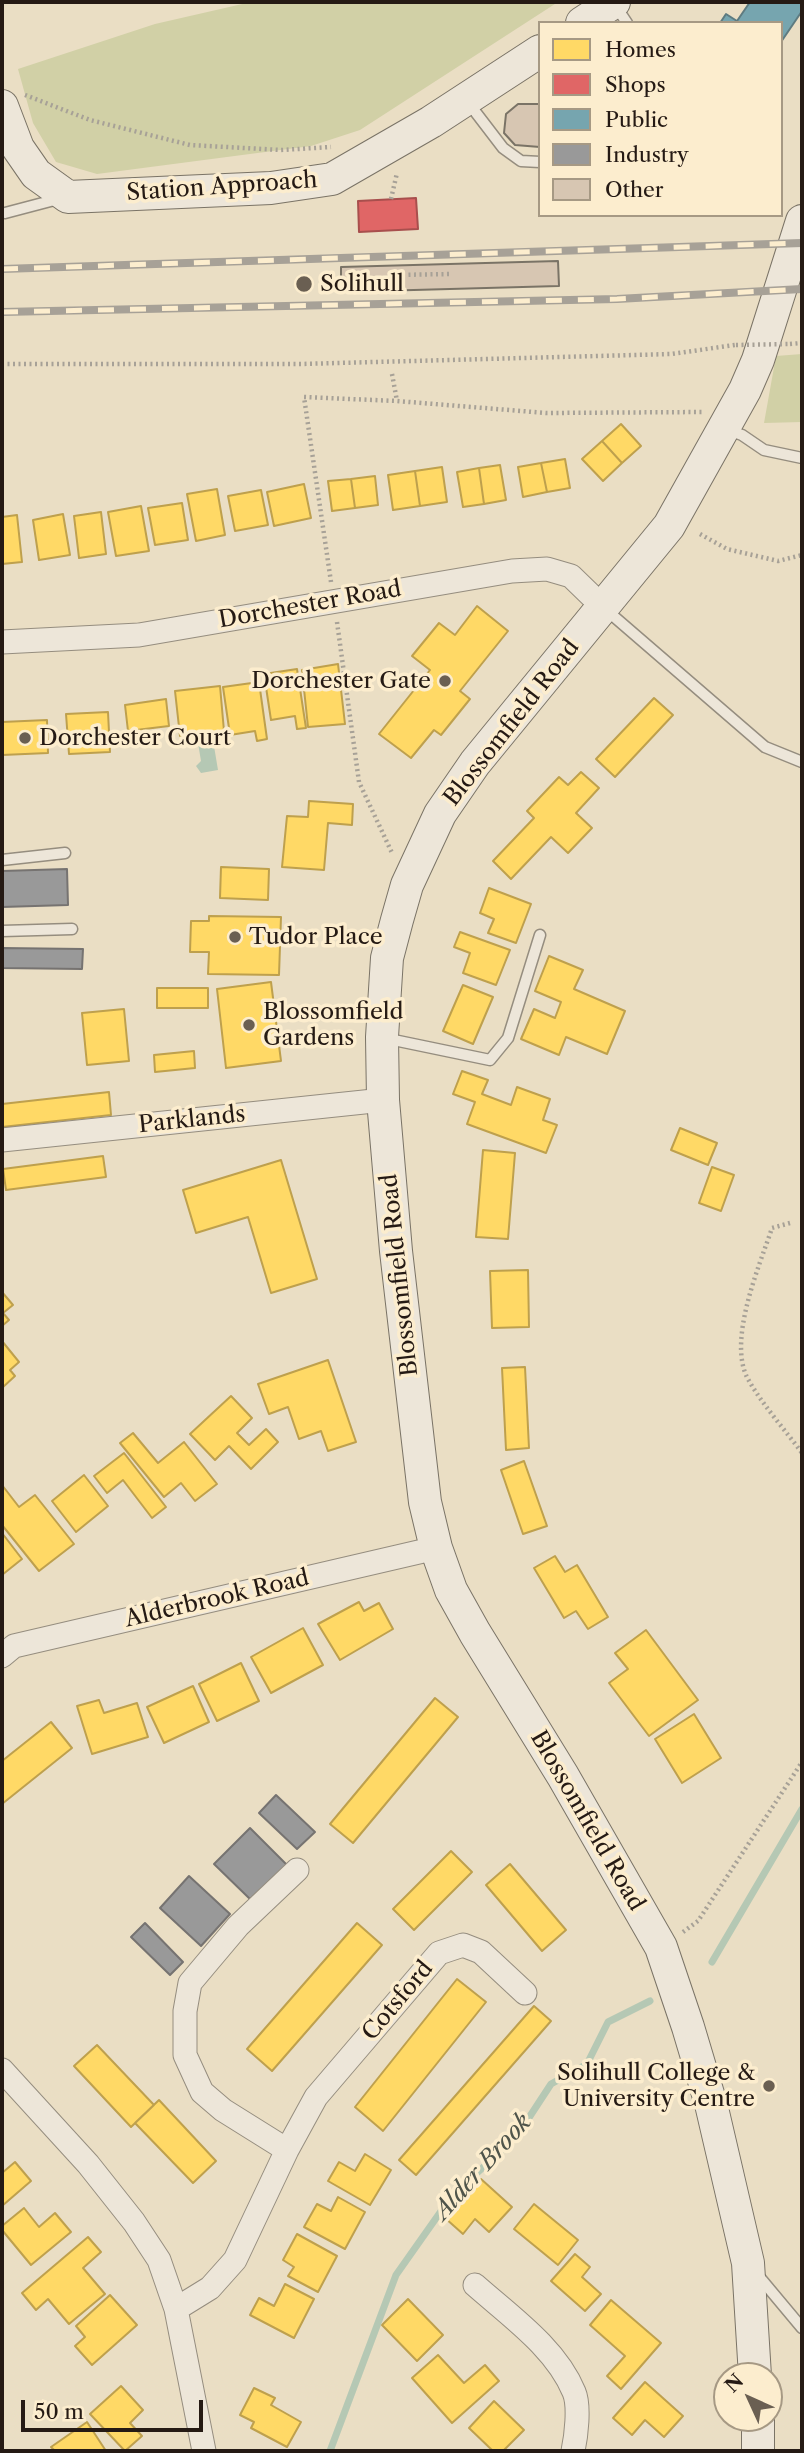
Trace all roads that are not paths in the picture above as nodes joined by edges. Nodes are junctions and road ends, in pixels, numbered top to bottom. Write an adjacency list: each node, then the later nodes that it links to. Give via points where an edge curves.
1 (614, 2): 2 (main road); 3 (lane)
2 (585, 21)
3 (626, 21)
4 (538, 52): 6 (main road, Station Approach)
5 (8, 98): 8 (main road, via 18,148 36,174)
6 (466, 99): 7 (lane, via 503,148 521,161); 8 (main road, Station Approach, via 332,179 271,188)
7 (538, 162)
8 (68, 197): 9 (lane)
9 (5, 214)
10 (802, 221): 11 (main road, Blossomfield Road, via 758,360)
11 (714, 421): 12 (lane, via 765,450); 13 (main road, Blossomfield Road, via 669,526)
12 (802, 458)
13 (604, 608): 14 (street, Dorchester Road, via 571,576 547,569 512,570 139,635); 15 (lane, via 765,747); 21 (main road, Blossomfield Road, via 475,764 440,814 407,885 387,958)
14 (2, 642)
15 (802, 762)
16 (65, 853): 17 (lane)
17 (2, 860)
18 (72, 929): 19 (lane)
19 (2, 931)
20 (540, 934): 21 (lane, via 509,1038 490,1060)
21 (382, 1037): 22 (main road, Blossomfield Road)
22 (383, 1100): 23 (street, Parklands); 24 (main road, Blossomfield Road, via 423,1489)
23 (2, 1140)
24 (436, 1548): 25 (street, Alderbrook Road); 30 (main road, Blossomfield Road, via 451,1590 475,1633 661,1947 711,2104)
25 (6, 1645)
26 (297, 1870): 29 (street, via 239,1926 190,1983 185,2011 185,2055 202,2092)
27 (526, 1993): 29 (street, Cotsford, via 481,1952 463,1945 439,1953 316,2097)
28 (2, 2070): 32 (street, via 134,2221 159,2260)
29 (287, 2150): 32 (street, Cotsford, via 235,2260 210,2288)
30 (748, 2263): 33 (lane); 34 (main road, Blossomfield Road)
31 (475, 2285): 37 (street, via 553,2356 576,2394)
32 (176, 2309): 36 (street)
33 (802, 2328)
34 (754, 2362)
35 (758, 2432): 38 (main road)
36 (200, 2450)
37 (573, 2451)
38 (758, 2451)

